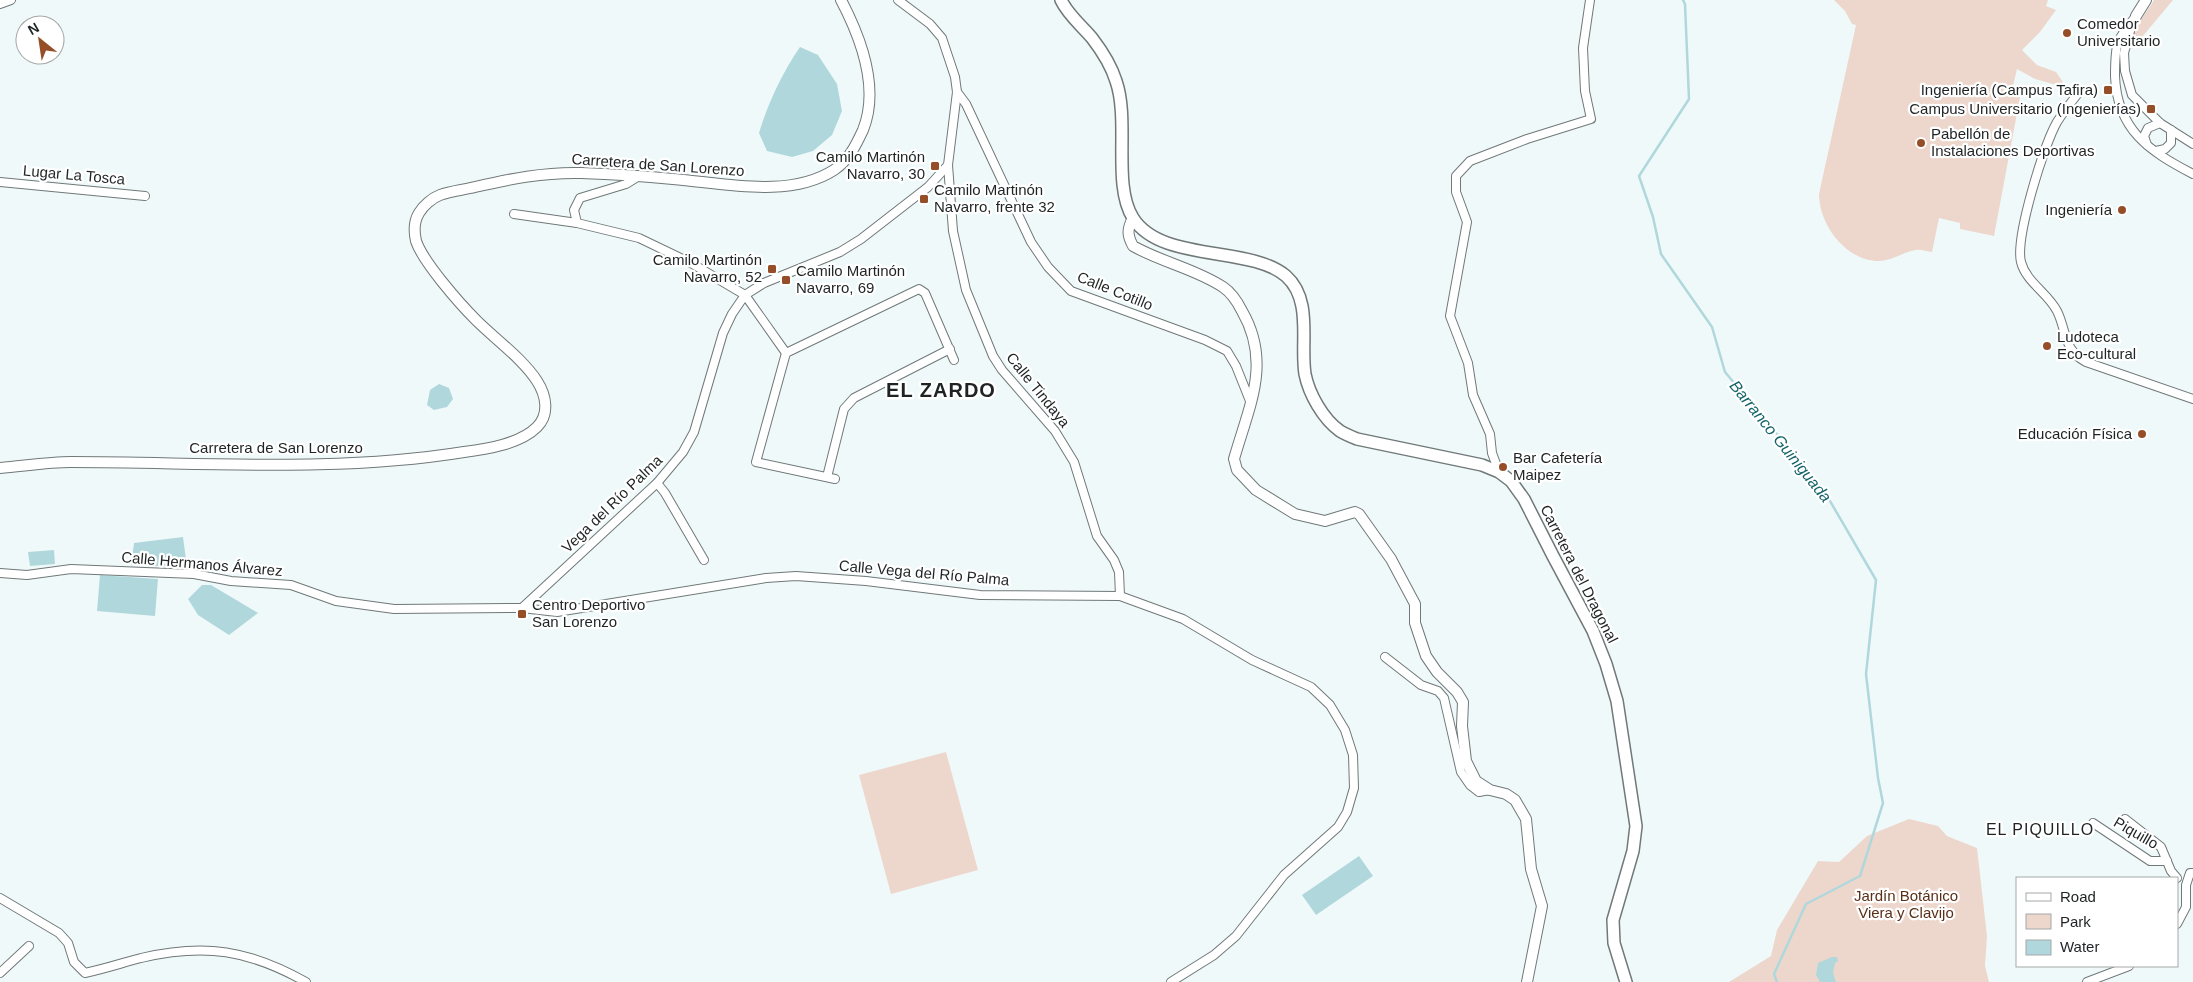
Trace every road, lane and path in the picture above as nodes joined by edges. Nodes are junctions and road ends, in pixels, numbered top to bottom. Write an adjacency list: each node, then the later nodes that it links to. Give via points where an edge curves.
1 (11, 0): 7 (street)
2 (841, 0): 18 (street, Carretera de San Lorenzo, via 865,59 870,90 866,121 854,151 838,168 819,178 793,185 754,186)
3 (898, 0): 10 (street, via 930,24 942,38)
4 (1062, 0): 22 (main road, Carretera del Dragonal, via 1105,55 1116,81 1123,114 1126,202)
5 (1590, 0): 31 (street, via 1583,48 1585,91 1591,119 1470,161 1456,176 1456,192 1467,222 1450,316 1468,363 1474,395 1490,434)
6 (2146, 0): 8 (street)
7 (0, 4)
8 (2136, 16): 11 (street, via 2126,38 2125,71 2132,95); 14 (street, via 2118,42 2116,89 2126,122)
9 (2080, 91): 28 (street, via 2049,139 2021,232 2021,263 2057,311 2069,347 2076,357)
10 (957, 92): 16 (street, Calle Tindaya); 29 (street, Calle Cotillo, via 974,120 1031,242 1048,267 1071,291 1227,351)
11 (2160, 123): 12 (street); 14 (street, via 2148,128 2144,136)
12 (2170, 130): 13 (street); 15 (street, via 2171,143 2165,150)
13 (2193, 144)
14 (2146, 145): 15 (street)
15 (2156, 151): 17 (street)
16 (948, 165): 24 (street, via 928,187 861,239 840,252 764,283); 35 (street, Calle Tindaya, via 953,231 966,290 993,356 1055,431 1074,462 1095,530 1119,572)
17 (2193, 174)
18 (640, 176): 23 (street, via 626,184 580,198 574,210); 30 (street, Carretera de San Lorenzo, via 526,175 436,196 421,209 415,222 416,239 425,259 473,317 537,381 546,413 537,427 520,438 485,449 428,458 324,466 66,462)
19 (0, 182): 20 (street, Lugar La Tosca)
20 (145, 196)
21 (514, 214): 23 (street)
22 (1133, 218): 29 (street, via 1128,228 1133,246 1225,288 1237,302 1250,324 1257,348 1257,379); 31 (main road, Carretera del Dragonal, via 1143,230 1160,240 1266,264 1286,276 1298,293 1304,319 1306,374 1314,398 1340,431 1357,439)
23 (577, 223): 24 (street, via 639,238 691,263)
24 (745, 295): 26 (street); 32 (street, Vega del Río Palma, via 723,333 694,432 683,452)
25 (950, 349): 26 (street, via 925,292 919,289); 26 (street, via 854,398 844,408 831,478 756,462); 27 (street)
26 (786, 353)
27 (954, 360)
28 (2193, 399)
29 (1250, 401): 38 (street, via 1234,459 1237,470 1256,490 1295,514 1325,522 1355,512 1359,514 1391,559 1415,604 1415,623 1426,656 1463,702 1466,762 1476,781)
30 (0, 468)
31 (1499, 472): 53 (main road, Carretera del Dragonal, via 1524,498 1594,631 1617,701 1636,826 1633,851 1613,920 1614,943)
32 (657, 483): 33 (street); 36 (street, Vega del Río Palma)
33 (704, 560)
34 (0, 573): 36 (street, Calle Hermanos Álvarez, via 27,575 72,569 194,574 231,582 291,585 336,601 394,609)
35 (1120, 596): 36 (street, Calle Vega del Río Palma, via 980,595 796,576 557,612); 51 (street, Calle Vega del Río Palma, via 1183,619 1252,660 1312,687 1330,705 1345,730 1353,755 1354,788 1347,812 1338,827 1284,875 1236,936 1214,955)
36 (522, 608)
37 (1385, 657): 38 (street, via 1420,685 1444,698 1461,772 1480,792)
38 (1490, 790): 52 (street, via 1515,800 1526,819 1531,869 1542,906)
39 (2125, 819): 41 (street, via 2161,847)
40 (2093, 823): 41 (street, Piquillo, via 2150,860)
41 (2167, 861): 43 (street)
42 (2191, 873): 44 (street); 46 (street, via 2186,885 2186,907)
43 (2176, 877)
44 (2178, 878)
45 (0, 898): 50 (street, via 59,933 68,943 74,962 85,973 172,952 209,949 235,952 285,970)
46 (2178, 922)
47 (29, 946): 49 (street)
48 (2126, 967): 54 (street)
49 (0, 973)
50 (306, 982)
51 (1171, 982)
52 (1526, 982)
53 (1626, 982)
54 (2087, 982)

